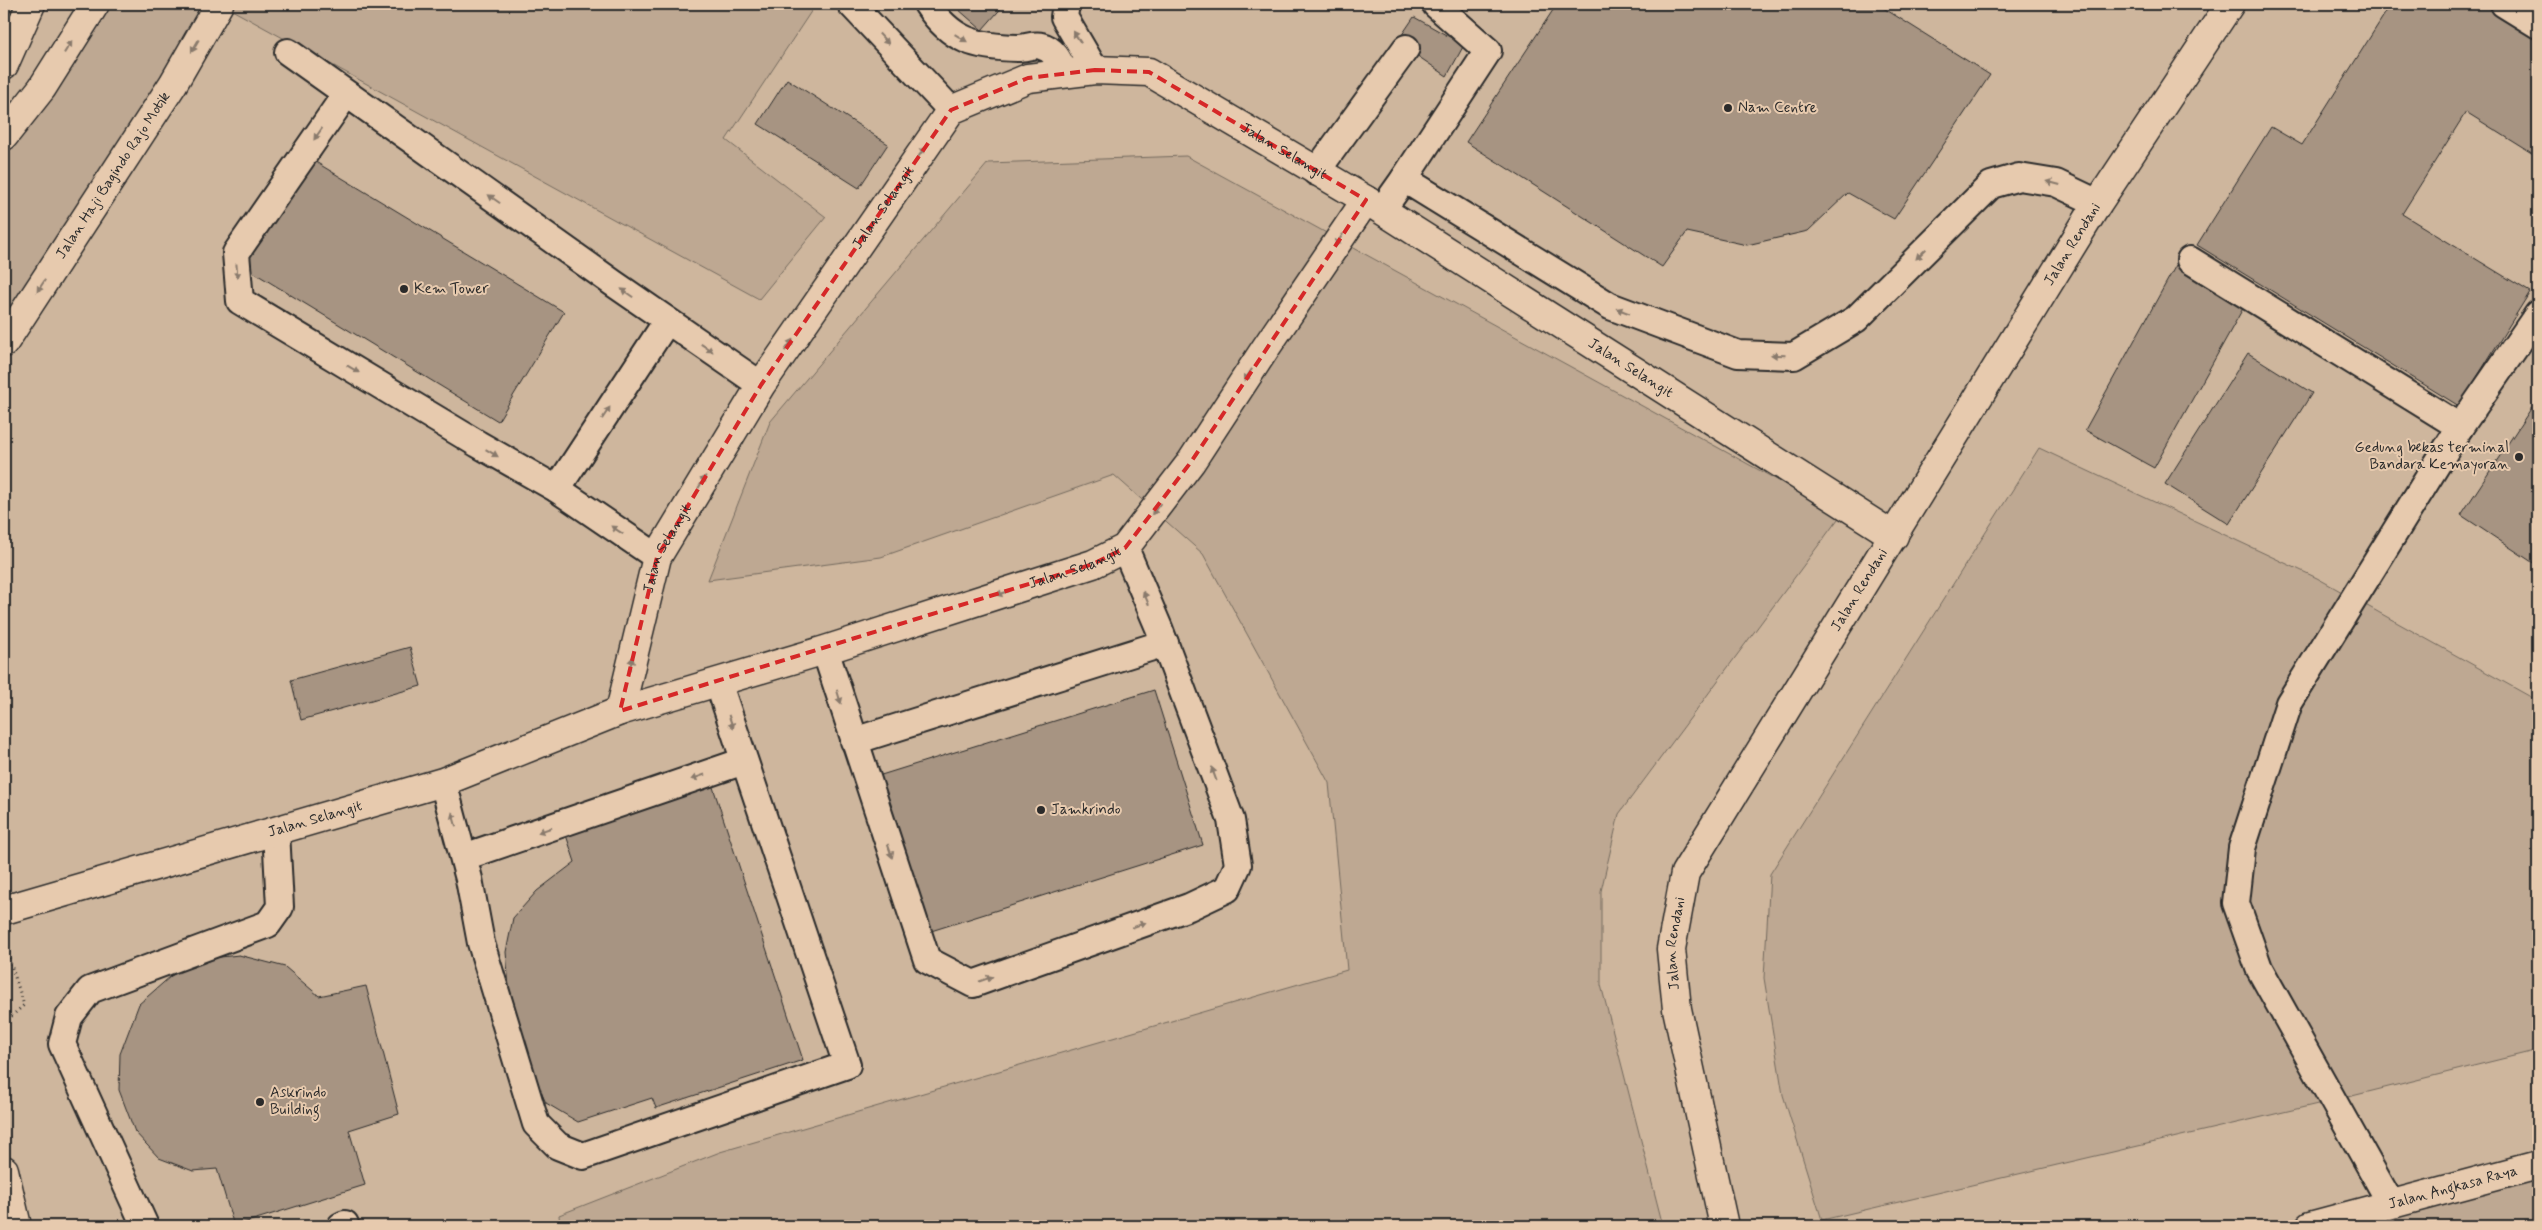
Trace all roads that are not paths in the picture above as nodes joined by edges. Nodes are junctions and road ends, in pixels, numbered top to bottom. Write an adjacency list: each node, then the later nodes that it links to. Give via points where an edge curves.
1 (32, 4): 13 (street)
2 (95, 4): 18 (street, one-way to 2, via 42,88)
3 (219, 4): 26 (street, Jalan Haji Bagindo Rajo Motik, one-way to 26, via 173,84)
4 (851, 4): 17 (lane, one-way to 17)
5 (927, 4): 15 (lane, one-way to 15, via 948,30 966,42 1019,48 1042,46 1057,56)
6 (1066, 4): 14 (lane, one-way to 6, via 1064,17)
7 (2230, 4): 21 (street, Jalan Rendani)
8 (2504, 4): 10 (lane)
9 (1432, 11): 20 (lane, via 1488,51)
10 (2538, 25)
11 (1406, 48): 19 (lane)
12 (288, 52): 16 (lane)
13 (4, 65)
14 (1095, 70): 15 (street, Jalan Selangit); 19 (street, Jalan Selangit, via 1149,72)
15 (1065, 74): 17 (street, Jalan Selangit, via 1028,78)
16 (346, 94): 25 (lane, one-way to 16); 29 (lane, one-way to 29, via 236,253 240,301)
17 (951, 110): 27 (street, Jalan Selangit, one-way to 17)
18 (4, 136)
19 (1316, 172): 22 (street, Jalan Selangit)
20 (1404, 179): 21 (lane, one-way to 20, via 2056,182 2019,177 1991,185 1856,319 1794,356 1738,354 1610,306); 22 (lane)
21 (2098, 203): 30 (street, Jalan Rendani)
22 (1374, 205): 30 (street, Jalan Selangit); 31 (street, Jalan Selangit, one-way to 31, via 1264,349 1191,462)
23 (2190, 260): 28 (lane)
24 (2538, 314): 28 (lane)
25 (667, 321): 27 (lane, one-way to 27); 29 (lane, one-way to 25)
26 (4, 343)
27 (762, 385): 32 (street, Jalan Selangit, one-way to 27)
28 (2460, 426): 45 (lane, via 2289,703 2242,848 2236,902 2259,968)
29 (557, 489): 32 (lane, one-way to 29)
30 (1894, 536): 48 (street, Jalan Rendani, via 1685,873 1671,949 1678,1009)
31 (1125, 548): 33 (lane, one-way to 31); 34 (street, Jalan Selangit, one-way to 34, via 1093,564)
32 (657, 557): 36 (street, Jalan Selangit, one-way to 32)
33 (1165, 643): 37 (lane); 37 (lane, one-way to 33, via 927,960 973,984 1190,907 1227,889 1238,865 1231,820)
34 (825, 650): 35 (street, Jalan Selangit); 37 (lane, one-way to 37)
35 (718, 682): 36 (street, Jalan Selangit); 38 (lane, one-way to 38)
36 (620, 711): 39 (street, Jalan Selangit)
37 (854, 741)
38 (744, 761): 41 (lane, one-way to 41); 41 (lane, via 848,1065 741,1102 583,1156 558,1146 536,1124 481,943)
39 (444, 782): 40 (street, Jalan Selangit); 41 (lane, one-way to 39)
40 (276, 831): 42 (street, Jalan Selangit); 47 (lane, via 280,906 268,924 90,990 69,1017 62,1044)
41 (464, 857)
42 (4, 910)
43 (2538, 1165): 45 (street, Jalan Angkasa Raya)
44 (4, 1170): 46 (street)
45 (2391, 1204): 49 (street, Jalan Angkasa Raya)
46 (17, 1226)
47 (145, 1226)
48 (1724, 1226)
49 (2310, 1226)

